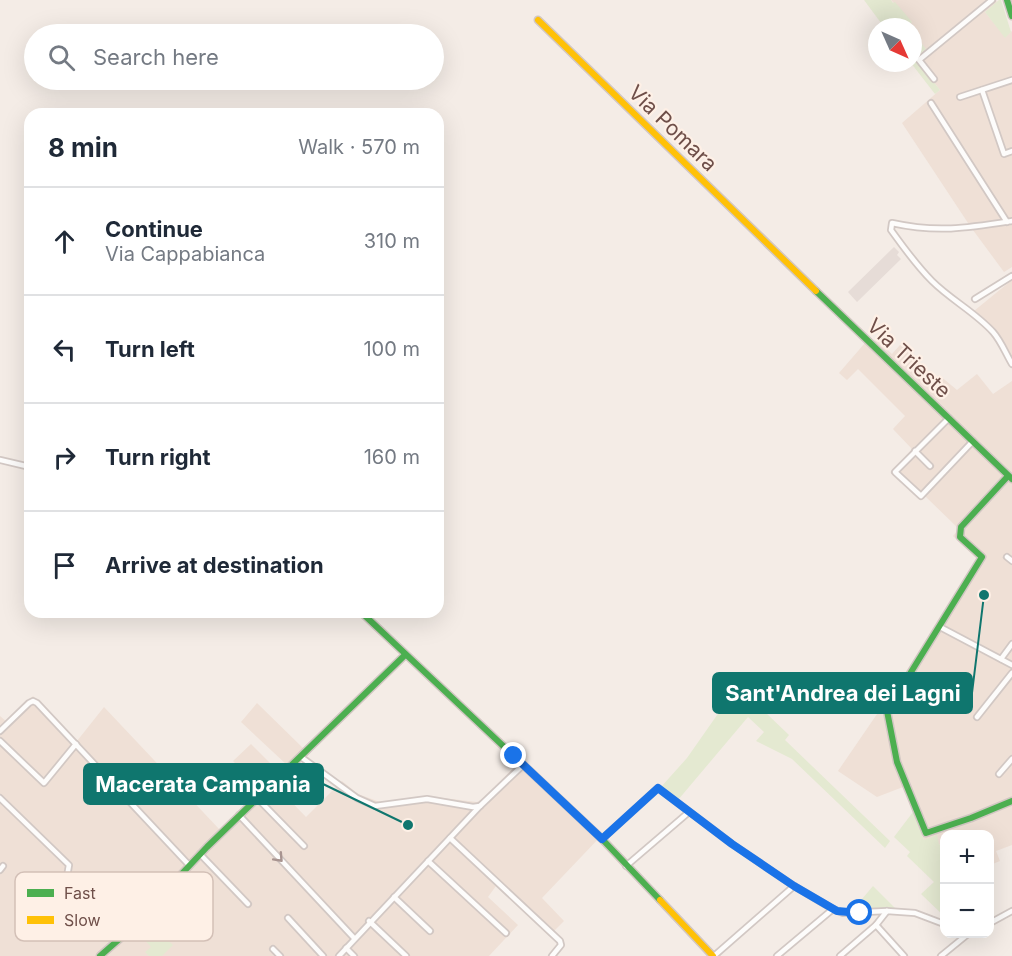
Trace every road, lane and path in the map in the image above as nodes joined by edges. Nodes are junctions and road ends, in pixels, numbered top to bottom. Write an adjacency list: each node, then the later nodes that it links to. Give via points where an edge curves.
1 (992, 0): 5 (street, via 919,60)
2 (1007, 0): 3 (street)
3 (1012, 16)
4 (538, 20): 12 (street, Via Pomara)
5 (934, 79)
6 (1012, 80): 7 (street)
7 (982, 90): 8 (street); 10 (street, via 1005,154)
8 (960, 97)
9 (931, 103): 11 (street)
10 (1012, 151)
11 (1010, 222): 15 (street, via 942,230 892,223 891,230 933,282 994,334)
12 (784, 260): 16 (street, Via Trieste)
13 (1012, 276): 14 (street)
14 (975, 299)
15 (1012, 364)
16 (949, 418): 17 (street, Via Trieste); 18 (street)
17 (973, 441): 18 (street, via 921,496 895,472); 22 (street, Via Trieste)
18 (915, 451): 21 (street)
19 (0, 460): 20 (street)
20 (24, 466)
21 (930, 466)
22 (1010, 477): 24 (street, via 962,527 960,537 982,557)
23 (367, 618): 26 (street)
24 (940, 627): 27 (street); 40 (street, via 887,711 897,762 926,833)
25 (1012, 644): 27 (street)
26 (405, 655): 34 (street); 36 (street)
27 (1001, 659): 28 (street)
28 (1012, 665)
29 (1012, 672): 30 (street)
30 (977, 717)
31 (0, 731): 33 (street, via 33,701)
32 (0, 741): 33 (street, via 44,783)
33 (76, 744): 49 (street)
34 (301, 756): 39 (street); 41 (street, via 357,798 375,806 427,799)
35 (1012, 759): 37 (street)
36 (523, 765): 41 (street); 45 (street)
37 (999, 774)
38 (0, 798): 51 (street, via 69,865)
39 (257, 798): 43 (street); 46 (street)
40 (1012, 801)
41 (480, 806): 44 (street)
42 (689, 812): 45 (street, via 658,788); 50 (street); 53 (street)
43 (239, 815): 47 (street); 66 (street, one-way to 66)
44 (450, 838): 48 (street); 78 (street, via 560,941)
45 (602, 839): 50 (street)
46 (304, 846)
47 (200, 854): 49 (street); 55 (street)
48 (428, 861): 54 (street); 65 (street)
49 (189, 865): 52 (street)
50 (626, 866): 79 (street)
51 (68, 872)
52 (182, 872)
53 (794, 886): 56 (street); 79 (street)
54 (394, 897): 61 (street); 64 (street)
55 (248, 904)
56 (833, 909): 57 (street, via 843,913); 80 (street)
57 (887, 911): 62 (street, via 915,913); 63 (street)
58 (1012, 911): 60 (street)
59 (288, 918): 74 (street)
60 (994, 920)
61 (369, 921): 66 (street); 77 (street)
62 (940, 922)
63 (876, 925): 71 (street); 83 (street)
64 (430, 931)
65 (506, 933)
66 (354, 938): 69 (street)
67 (962, 938): 84 (street)
68 (116, 941): 72 (street)
69 (346, 948): 75 (street); 76 (street)
70 (273, 949): 73 (street)
71 (847, 950): 81 (street); 82 (street)
72 (100, 956)
73 (280, 956)
74 (324, 956)
75 (339, 956)
76 (354, 956)
77 (406, 956)
78 (552, 956)
79 (713, 956)
80 (777, 956)
81 (840, 956)
82 (852, 956)
83 (904, 956)
84 (940, 956)

